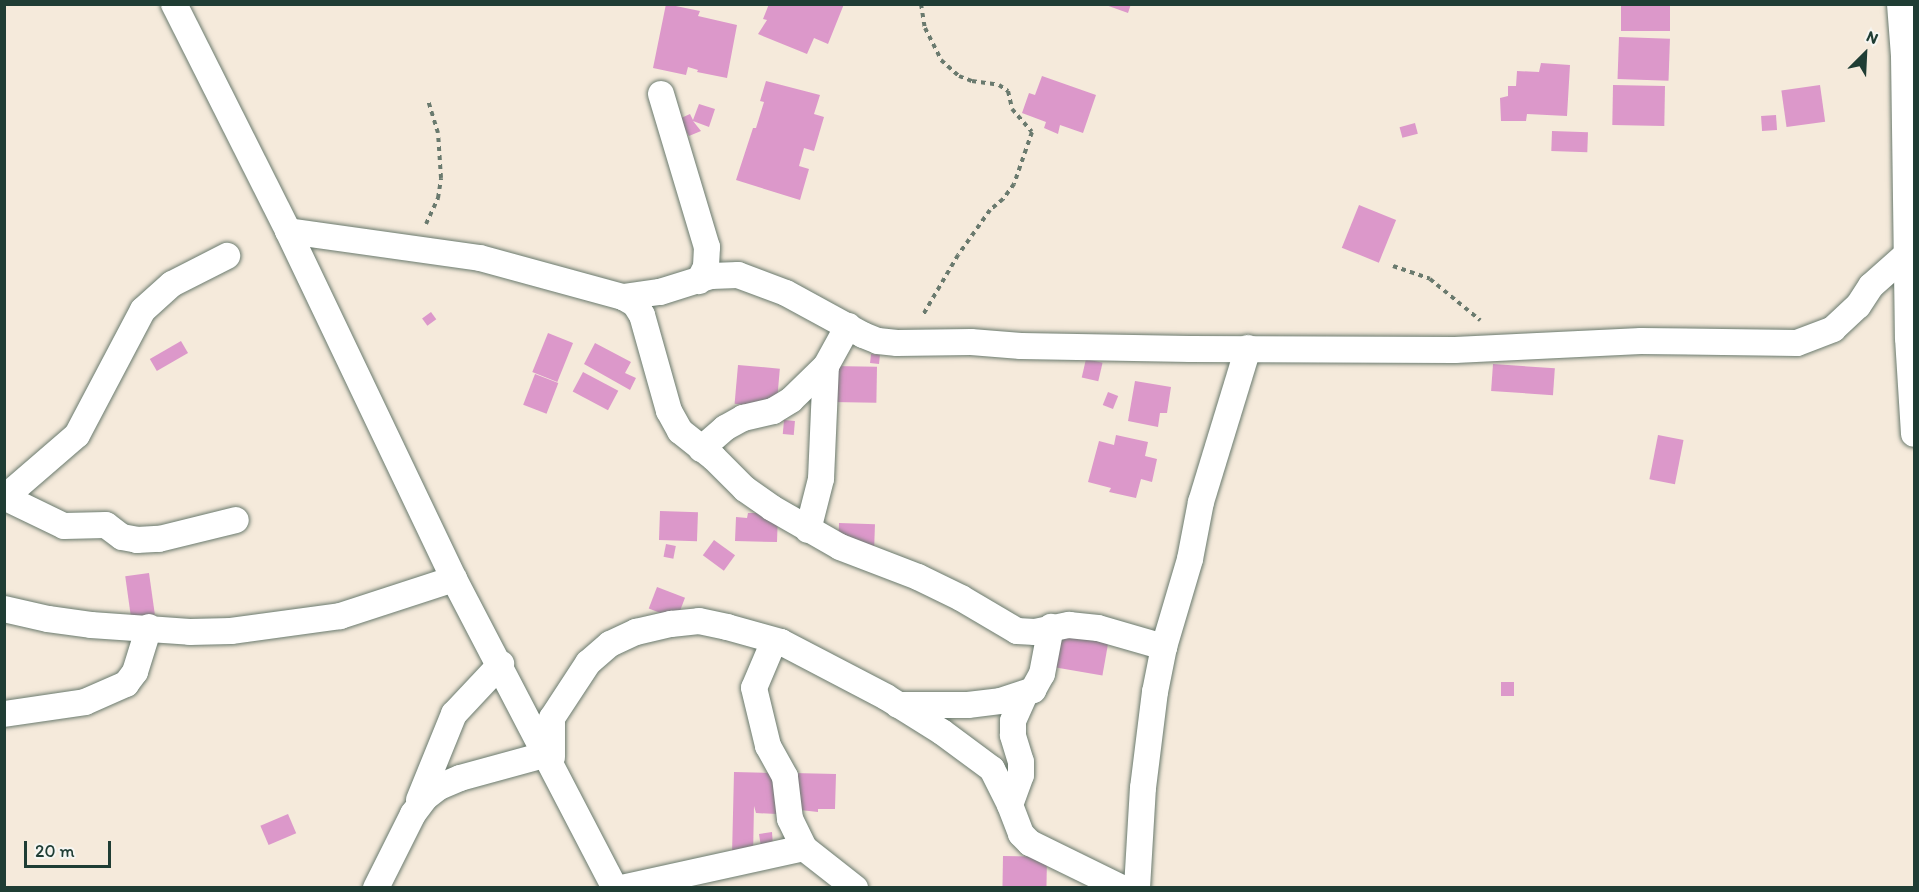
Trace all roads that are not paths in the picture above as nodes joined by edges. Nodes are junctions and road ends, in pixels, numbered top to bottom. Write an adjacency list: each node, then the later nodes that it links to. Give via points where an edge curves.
1 (174, 4): 4 (street)
2 (1900, 4): 5 (street)
3 (661, 94): 7 (street, via 707,247 706,267)
4 (288, 231): 8 (street, via 480,258); 18 (street)
5 (1906, 255): 10 (street); 11 (street, via 1871,286 1858,306 1833,329 1797,343)
6 (227, 256): 15 (street, via 172,284 143,310 77,435)
7 (699, 281): 8 (street); 9 (street, via 718,275 738,275 786,293)
8 (623, 297): 14 (street, via 635,304 642,315 669,411 680,431)
9 (848, 326): 11 (street, via 878,340 911,343); 12 (street)
10 (1911, 339): 13 (street)
11 (1248, 348): 23 (street, via 1201,502 1190,559)
12 (826, 366): 14 (street, via 791,400 773,411 743,418); 17 (street, via 821,479)
13 (1914, 434)
14 (701, 449): 17 (street, via 745,489)
15 (5, 498): 16 (street, via 64,526 106,525 122,537 137,540 159,539)
16 (236, 520)
17 (808, 530): 21 (street, via 840,547 918,577 1017,631 1035,632)
18 (454, 579): 20 (street, via 340,616 291,624 190,632); 24 (street)
19 (4, 609): 20 (street, via 48,620)
20 (149, 627): 27 (street, via 135,672 126,684 85,702)
21 (1051, 627): 23 (street, via 1098,628); 25 (street, via 1039,684)
22 (781, 642): 26 (street); 28 (street, via 699,621 636,632 610,644 588,663 552,718); 31 (street, via 771,648 759,672 755,700 768,746 785,777 790,819)
23 (1164, 647): 37 (street, via 1143,788)
24 (501, 664): 28 (street); 30 (street, via 454,714)
25 (1025, 694): 26 (street, via 968,705); 29 (street, via 1013,721 1021,775)
26 (897, 704): 29 (street, via 992,769)
27 (4, 714)
28 (550, 759): 30 (street, via 460,778 433,792); 34 (street)
29 (1010, 805): 32 (street, via 1021,834 1030,843)
30 (413, 814): 33 (street)
31 (804, 848): 35 (street); 36 (street)
32 (1106, 884)
33 (376, 888)
34 (615, 888)
35 (622, 888)
36 (855, 888)
37 (1137, 888)

